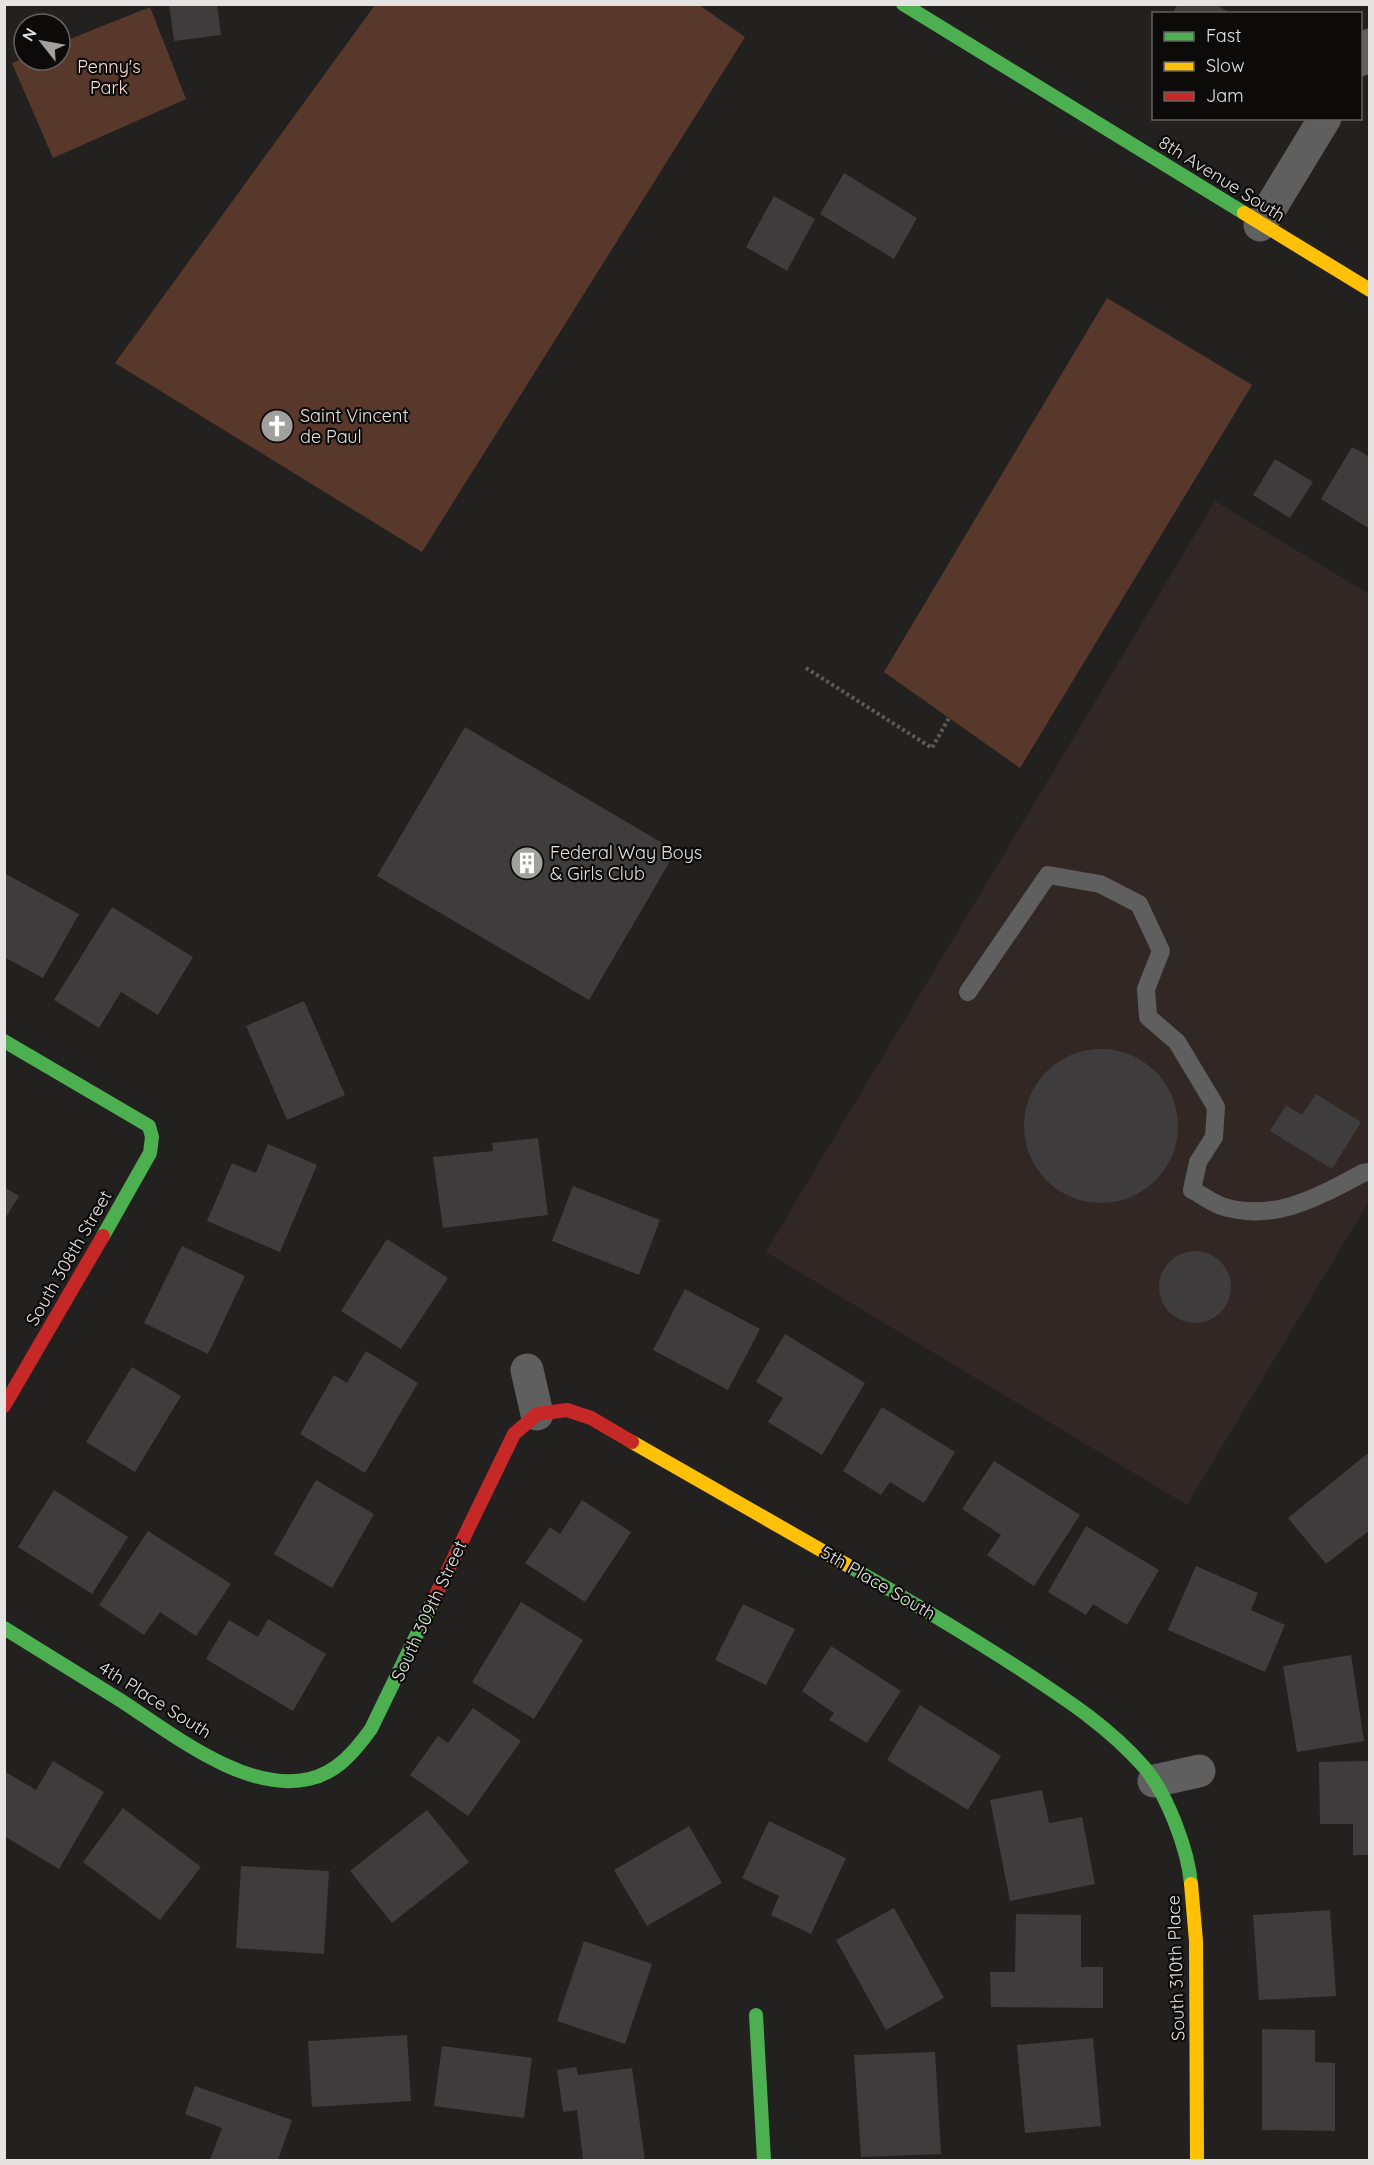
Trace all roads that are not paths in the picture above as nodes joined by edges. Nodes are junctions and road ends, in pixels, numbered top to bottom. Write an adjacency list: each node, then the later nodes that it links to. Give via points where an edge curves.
1 (903, 4): 3 (street, 8th Avenue South)
2 (1324, 120): 3 (street)
3 (1260, 225): 4 (street, 8th Avenue South)
4 (1370, 290)
5 (968, 992): 7 (lane, via 1048,875 1100,884 1139,904 1161,951 1146,989 1148,1017 1177,1042 1216,1107 1214,1137 1198,1162 1192,1190 1221,1205 1257,1213 1294,1206)
6 (4, 1041): 9 (street, South 308th Street, via 149,1126 153,1138 149,1156)
7 (1370, 1172)
8 (527, 1370): 10 (street)
9 (4, 1406)
10 (537, 1413): 13 (street, South 309th Street, via 514,1434 363,1741 325,1774); 14 (street, 5th Place South, via 567,1410 591,1418 957,1628 1108,1730)
11 (4, 1628): 13 (street, 4th Place South, via 219,1760 264,1778)
12 (1199, 1771): 14 (street)
13 (295, 1780)
14 (1154, 1781): 17 (street, South 310th Place, via 1180,1833 1194,1908)
15 (756, 2015): 16 (street)
16 (764, 2160)
17 (1197, 2160)

